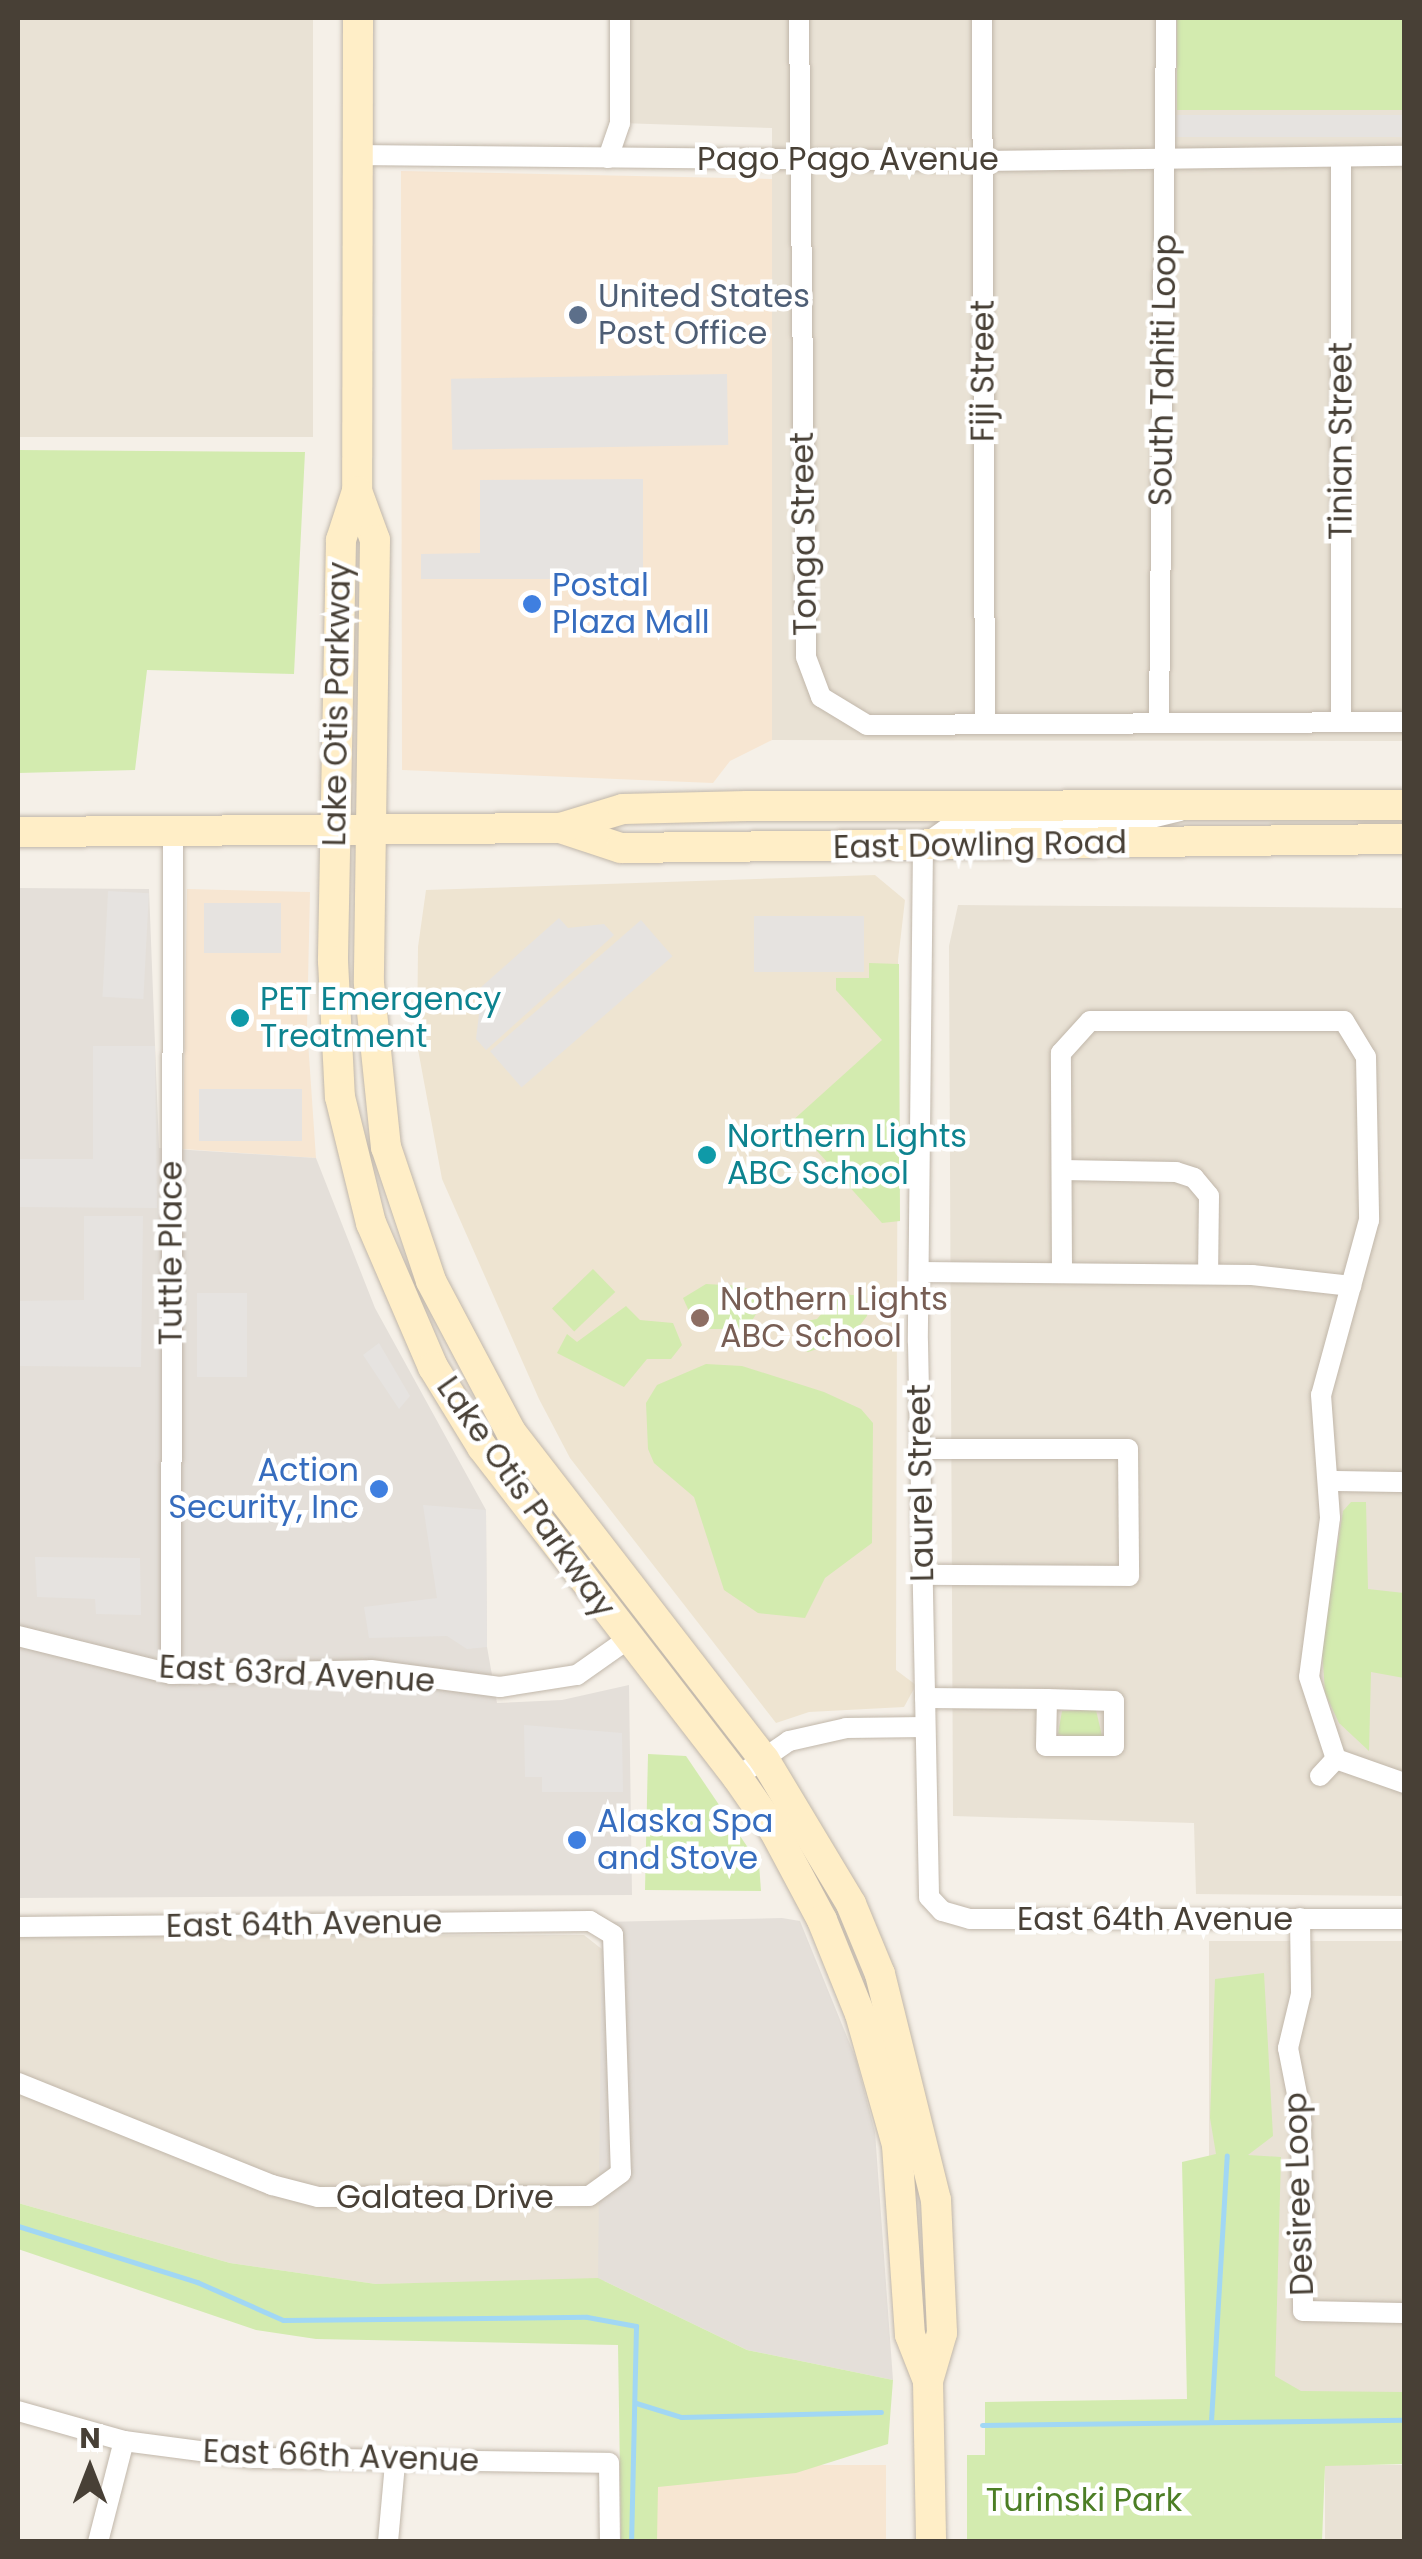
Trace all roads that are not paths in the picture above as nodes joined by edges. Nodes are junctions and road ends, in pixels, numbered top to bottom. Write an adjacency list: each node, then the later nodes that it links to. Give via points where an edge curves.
1 (358, 18): 6 (main road, Lake Otis Parkway)
2 (620, 18): 9 (street, via 620,123)
3 (799, 18): 10 (street, Tonga Street)
4 (982, 18): 12 (street, Fiji Street)
5 (1166, 18): 7 (street, South Tahiti Loop)
6 (354, 155): 9 (street, Pago Pago Avenue); 13 (main road, Lake Otis Parkway)
7 (1165, 155): 11 (street, Pago Pago Avenue); 12 (street, Pago Pago Avenue); 16 (street, South Tahiti Loop)
8 (1404, 156): 11 (street, Pago Pago Avenue)
9 (608, 158): 10 (street, Pago Pago Avenue)
10 (796, 158): 12 (street, Pago Pago Avenue); 17 (street, Tonga Street, via 806,658 822,697 866,725)
11 (1342, 160): 14 (street, Tinian Street)
12 (982, 161): 17 (street, Fiji Street)
13 (357, 491): 20 (main road, Lake Otis Parkway, via 376,540); 21 (main road, Lake Otis Parkway, via 341,540)
14 (1341, 722): 15 (street, Tonga Street); 16 (street, Tonga Street)
15 (1404, 722)
16 (1159, 723): 17 (street, Tonga Street)
17 (986, 724)
18 (1404, 805): 19 (main road, East Dowling Road)
19 (1190, 807): 22 (main road, East Dowling Road, via 623,809); 26 (street, via 1150,823 955,823)
20 (372, 827): 21 (main road, East Dowling Road); 22 (main road, East Dowling Road); 39 (main road, Lake Otis Parkway, via 375,1074 386,1147 424,1263 510,1432)
21 (334, 828): 24 (main road, East Dowling Road); 37 (main road, Lake Otis Parkway, via 340,1096 371,1222 433,1367 482,1448)
22 (560, 828): 26 (main road, East Dowling Road, via 621,848)
23 (18, 832): 24 (main road, East Dowling Road)
24 (173, 832): 38 (street, Tuttle Place)
25 (1404, 839): 26 (main road, East Dowling Road)
26 (923, 844): 29 (street, Laurel Street)
27 (1062, 1170): 28 (street); 30 (street, via 1194,1178 1209,1196); 31 (street, via 1061,1053 1090,1021 1344,1021 1366,1056 1369,1220)
28 (1062, 1269): 29 (street); 30 (street)
29 (919, 1272): 32 (street, Laurel Street)
30 (1208, 1274): 31 (street)
31 (1350, 1286): 33 (street, via 1321,1395)
32 (920, 1450): 35 (street, Laurel Street); 35 (street, via 1128,1450 1129,1576)
33 (1331, 1480): 34 (street); 43 (street, via 1308,1677)
34 (1404, 1482)
35 (922, 1576): 40 (street, Laurel Street)
36 (18, 1636): 38 (street, East 63rd Avenue)
37 (628, 1640): 38 (street, East 63rd Avenue, via 577,1674 500,1687 371,1670); 39 (main road, via 640,1638); 46 (main road, Lake Otis Parkway)
38 (171, 1674)
39 (700, 1680): 44 (main road, Lake Otis Parkway)
40 (925, 1698): 41 (street); 42 (street, Laurel Street)
41 (1046, 1699)
42 (925, 1728): 44 (street, via 846,1728 789,1741); 48 (street, Laurel Street)
43 (1336, 1758): 45 (street); 47 (street)
44 (764, 1759): 46 (street); 55 (main road, Lake Otis Parkway, via 851,1904 880,1974 929,2153)
45 (1320, 1776)
46 (737, 1777): 54 (main road, Lake Otis Parkway, via 774,1830 834,1945 886,2108)
47 (1404, 1783)
48 (928, 1880): 49 (street, East 64th Avenue, via 929,1897 942,1911 970,1920)
49 (1300, 1918): 50 (street, East 64th Avenue); 56 (street, Desiree Loop, via 1301,1994 1288,2048 1301,2114 1302,2312)
50 (1404, 1919)
51 (590, 1921): 52 (street, East 64th Avenue); 53 (street, Galatea Drive, via 613,1935 620,2173 589,2196 318,2197 272,2185)
52 (18, 1927)
53 (18, 2082)
54 (902, 2186): 55 (main road, via 923,2206 930,2269); 57 (main road, Lake Otis Parkway, via 910,2335)
55 (942, 2282): 57 (main road, Lake Otis Parkway, via 942,2333)
56 (1404, 2313)
57 (928, 2381): 64 (main road, Lake Otis Parkway)
58 (18, 2410): 59 (street, East 66th Avenue)
59 (124, 2441): 60 (street, East 66th Avenue, via 254,2458); 61 (street)
60 (395, 2463): 62 (street); 63 (street, East 66th Avenue, via 608,2462)
61 (98, 2542)
62 (388, 2542)
63 (610, 2542)
64 (931, 2542)

